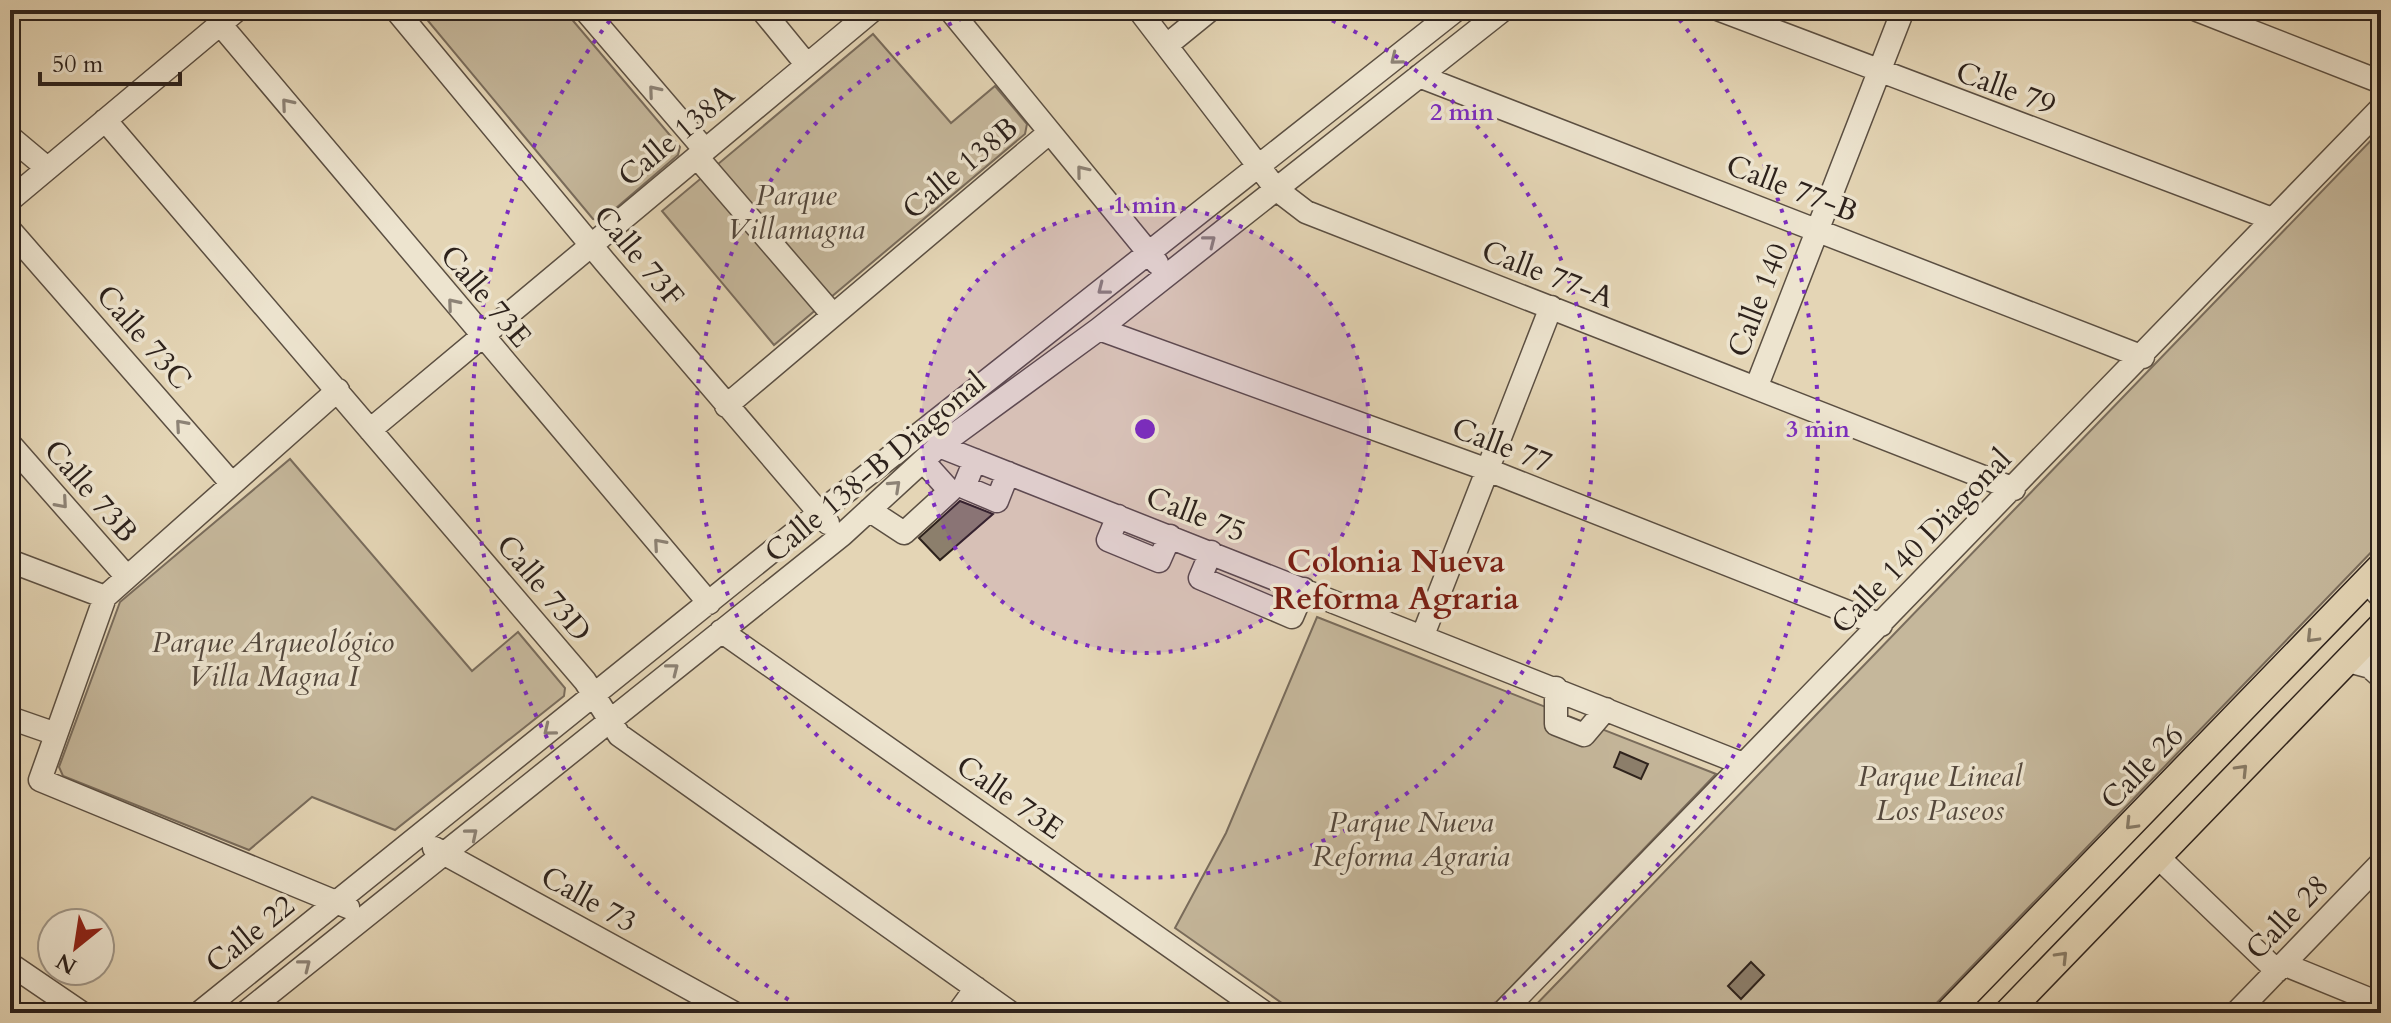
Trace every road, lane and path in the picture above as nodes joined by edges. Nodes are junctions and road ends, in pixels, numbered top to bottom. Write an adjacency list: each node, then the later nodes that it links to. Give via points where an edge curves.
1 (396, 10): 31 (street, Calle 73F)
2 (585, 10): 23 (street, one-way to 2)
3 (762, 10): 15 (street)
4 (873, 10): 15 (street, Calle 138A)
5 (950, 10): 21 (street)
6 (1139, 10): 14 (street, Calle 77-A)
7 (1210, 10): 14 (street)
8 (1456, 10): 25 (street, Calle 138-B Diagonal, one-way to 25)
9 (1503, 10): 17 (street, Calle 138-B Diagonal)
10 (1720, 10): 16 (street, Calle 79)
11 (1903, 10): 16 (street, Calle 140)
12 (2197, 10): 18 (street)
13 (228, 17): 20 (street); 37 (street, Calle 73E, one-way to 13)
14 (1167, 45): 25 (street, Calle 77-A)
15 (807, 65): 23 (street, Calle 138A)
16 (1879, 73): 28 (street, Calle 79); 30 (street, Calle 140)
17 (1419, 76): 26 (street, Calle 138-B Diagonal); 30 (street, Calle 77-B)
18 (2381, 82)
19 (2381, 108): 28 (street, Calle 140 Diagonal)
20 (105, 120): 24 (street); 40 (street, Calle 73D)
21 (1050, 132): 32 (street, one-way to 21); 35 (street, Calle 138B)
22 (10, 137): 24 (street)
23 (701, 154): 31 (street, Calle 138A); 35 (street)
24 (47, 168): 27 (street)
25 (1260, 168): 26 (street, Calle 77-A); 32 (street, Calle 138-B Diagonal)
26 (1276, 189): 33 (street, Calle 138-B Diagonal, one-way to 26); 34 (street, Calle 77-A, via 1306,212)
27 (10, 200)
28 (2272, 219): 38 (street, Calle 140 Diagonal)
29 (10, 230): 46 (street, Calle 73C, one-way to 29)
30 (1817, 230): 38 (street, Calle 77-B); 39 (street, Calle 140)
31 (591, 246): 37 (street, Calle 138A); 41 (street, Calle 73F)
32 (1149, 253): 33 (street); 49 (street, Calle 138-B Diagonal, one-way to 49)
33 (1166, 276): 36 (street, Calle 138-B Diagonal)
34 (1551, 307): 39 (street, Calle 77-A); 45 (street)
35 (833, 315): 41 (street, Calle 138B)
36 (1099, 329): 44 (street, Calle 138-B Diagonal); 45 (street, Calle 77)
37 (481, 337): 42 (street, Calle 138A); 57 (street, Calle 73E, one-way to 37)
38 (2143, 357): 47 (street, Calle 140 Diagonal)
39 (1756, 388): 47 (street, Calle 77-A)
40 (338, 390): 42 (street, Calle 73D); 46 (street)
41 (726, 406): 49 (street, Calle 73F)
42 (370, 430): 65 (street, Calle 73D)
43 (10, 444): 53 (street, Calle 73B, one-way to 53)
44 (931, 453): 48 (street, Calle 138-B Diagonal, one-way to 44); 48 (street, via 950,491 904,533); 51 (street, Calle 75, via 975,460)
45 (1488, 470): 58 (street, Calle 77); 61 (street)
46 (232, 484): 53 (street)
47 (2014, 489): 58 (street, Calle 140 Diagonal)
48 (869, 510): 50 (street, Calle 138-B Diagonal)
49 (818, 514): 50 (street, Calle 73F); 57 (street, Calle 138-B Diagonal)
50 (842, 535): 60 (street, Calle 138-B Diagonal)
51 (1211, 552): 55 (street, Calle 75); 55 (street, via 1200,578 1292,617)
52 (10, 561): 56 (street)
53 (127, 577): 56 (street)
54 (2376, 581): 89 (main road, Calle 26, one-way to 89)
55 (1304, 589): 61 (street, Calle 75)
56 (105, 597): 69 (street)
57 (709, 603): 65 (street, Calle 138-B Diagonal)
58 (1881, 625): 70 (street, Calle 140 Diagonal)
59 (2381, 626): 62 (main road)
60 (721, 631): 68 (street, Calle 138-B Diagonal, one-way to 60); 87 (street, Calle 73E)
61 (1423, 635): 64 (street, Calle 75)
62 (2348, 661): 63 (street, via 2370,667); 73 (main road, one-way to 62)
63 (2381, 677)
64 (1556, 688): 66 (street, Calle 75); 66 (street, via 1556,724 1584,735)
65 (593, 694): 68 (street, Calle 73D); 71 (street, Calle 138-B Diagonal, one-way to 71)
66 (1606, 709): 70 (street, Calle 75)
67 (10, 718): 69 (street)
68 (609, 719): 72 (street, Calle 138-B Diagonal, one-way to 68); 79 (street, Calle 73D, via 619,735)
69 (56, 734): 75 (street, via 40,780)
70 (1743, 764): 88 (street, Calle 140 Diagonal)
71 (415, 839): 72 (street, Calle 73); 75 (street, Calle 138-B Diagonal)
72 (446, 855): 76 (street, Calle 138-B Diagonal); 84 (street, Calle 73)
73 (2158, 857): 78 (street); 90 (main road, one-way to 73)
74 (2381, 863): 78 (street, Calle 28)
75 (338, 902): 76 (street); 82 (street, Calle 22)
76 (367, 918): 83 (street, Calle 22, one-way to 76)
77 (10, 964): 81 (street)
78 (2280, 967): 80 (street); 91 (street, Calle 28)
79 (976, 988): 85 (street); 86 (street, Calle 73D)
80 (2381, 1004)
81 (82, 1013)
82 (199, 1013)
83 (245, 1013)
84 (734, 1013)
85 (958, 1013)
86 (1011, 1013)
87 (1265, 1013)
88 (1502, 1013)
89 (1948, 1013)
90 (2007, 1013)
91 (2236, 1013)

